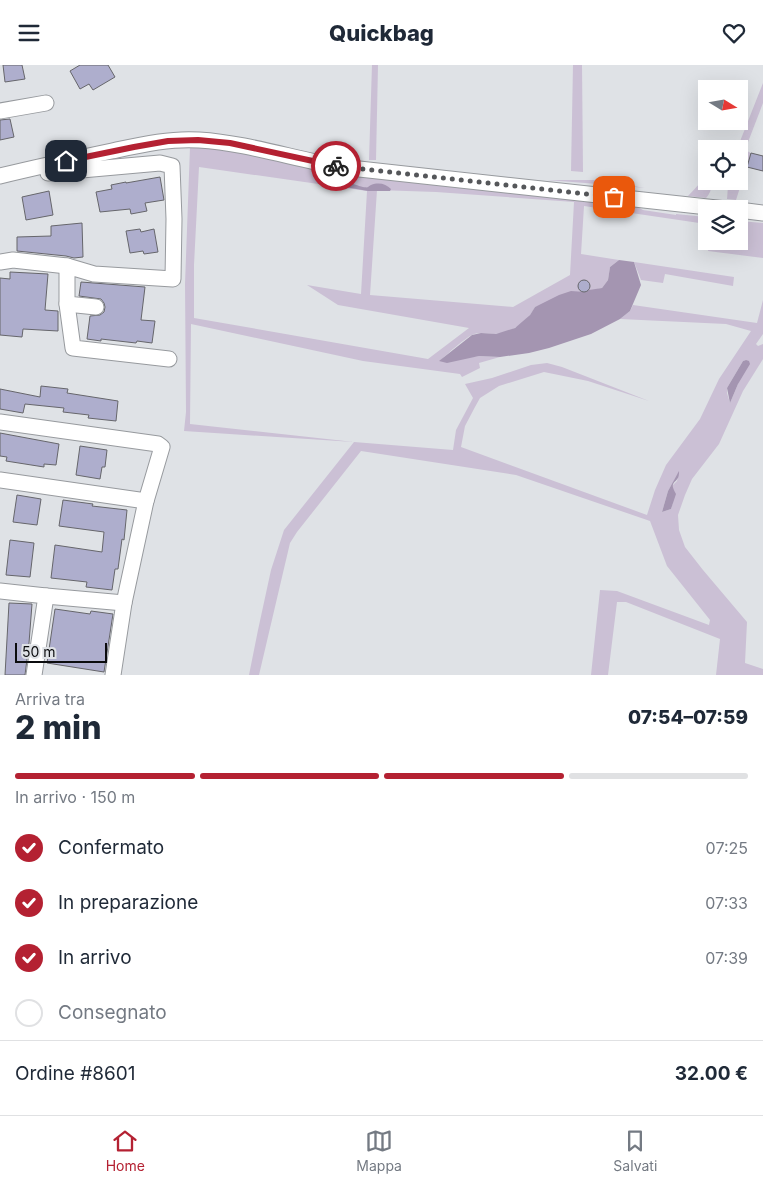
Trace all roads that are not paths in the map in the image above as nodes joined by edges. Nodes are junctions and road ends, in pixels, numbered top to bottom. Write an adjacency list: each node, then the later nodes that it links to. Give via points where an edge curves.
1 (46, 103): 2 (street)
2 (0, 111)
3 (0, 177): 4 (street, via 134,147 198,140 230,143 341,167); 8 (street, via 160,163 172,167 173,279 94,274)
4 (698, 206)
5 (748, 211): 6 (street)
6 (763, 213)
7 (0, 262): 8 (street, via 13,260)
8 (67, 266): 9 (street)
9 (66, 305): 10 (street); 11 (street, via 73,348)
10 (96, 307)
11 (169, 359)
12 (0, 422): 14 (street, via 158,444 162,447)
13 (0, 480): 14 (street)
14 (146, 501): 17 (street)
15 (0, 591): 16 (street)
16 (46, 596): 17 (street); 18 (street)
17 (124, 603): 19 (street)
18 (34, 675)
19 (113, 675)

